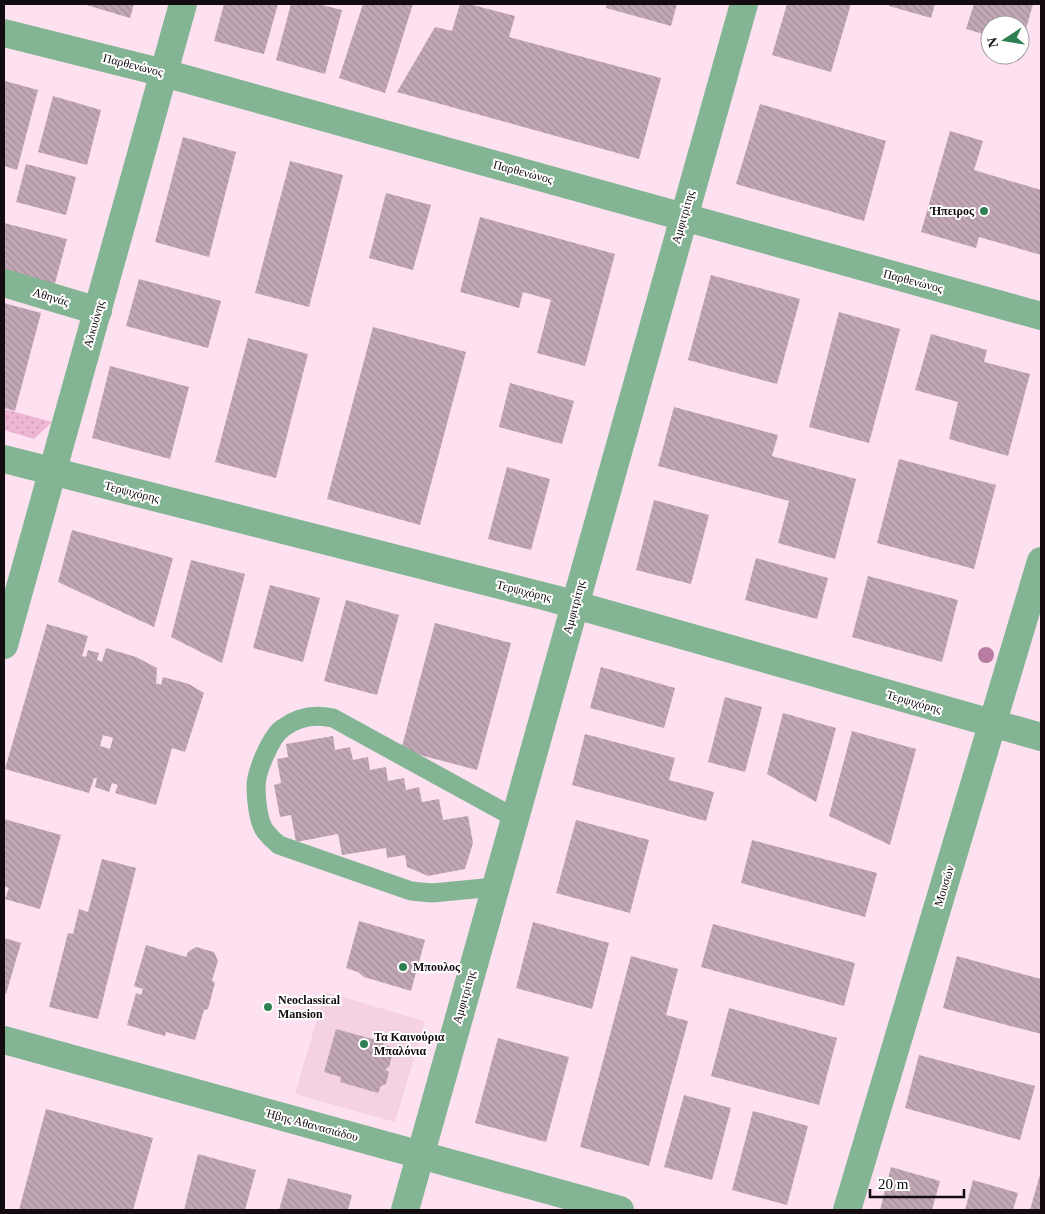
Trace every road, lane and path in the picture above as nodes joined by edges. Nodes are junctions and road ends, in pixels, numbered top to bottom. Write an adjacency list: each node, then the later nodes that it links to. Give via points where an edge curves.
1 (183, 4): 4 (street, Αλκυόνης)
2 (744, 4): 5 (street, Αμφιτρίτης)
3 (4, 33): 4 (street, Παρθενώνος)
4 (164, 73): 5 (street, Παρθενώνος); 7 (street, Αλκυόνης)
5 (684, 217): 8 (street, Παρθενώνος); 12 (street, Αμφιτρίτης)
6 (4, 283): 7 (street, Αθηνάς)
7 (98, 311): 10 (street, Αλκυόνης)
8 (1041, 316)
9 (4, 459): 10 (street, Τερψιχόρης)
10 (51, 472): 12 (street, Τερψιχόρης); 13 (street, Αλκυόνης)
11 (1041, 561): 14 (street, Μουσών)
12 (575, 605): 14 (street, Τερψιχόρης); 16 (street, Αμφιτρίτης)
13 (4, 645)
14 (993, 723): 15 (street, Τερψιχόρης); 22 (street, Μουσών)
15 (1041, 737)
16 (515, 818): 17 (street, Αμφιτρίτης); 17 (lane, via 333,718 318,714 299,718 281,729 266,752 256,785 264,830 278,845 411,891 432,893)
17 (495, 887): 19 (street, Αμφιτρίτης)
18 (4, 1040): 19 (street, Ήβης Αθανασιάδου)
19 (420, 1155): 20 (street, Αμφιτρίτης); 21 (street, Ήβης Αθανασιάδου)
20 (404, 1210)
21 (620, 1210)
22 (847, 1210)

